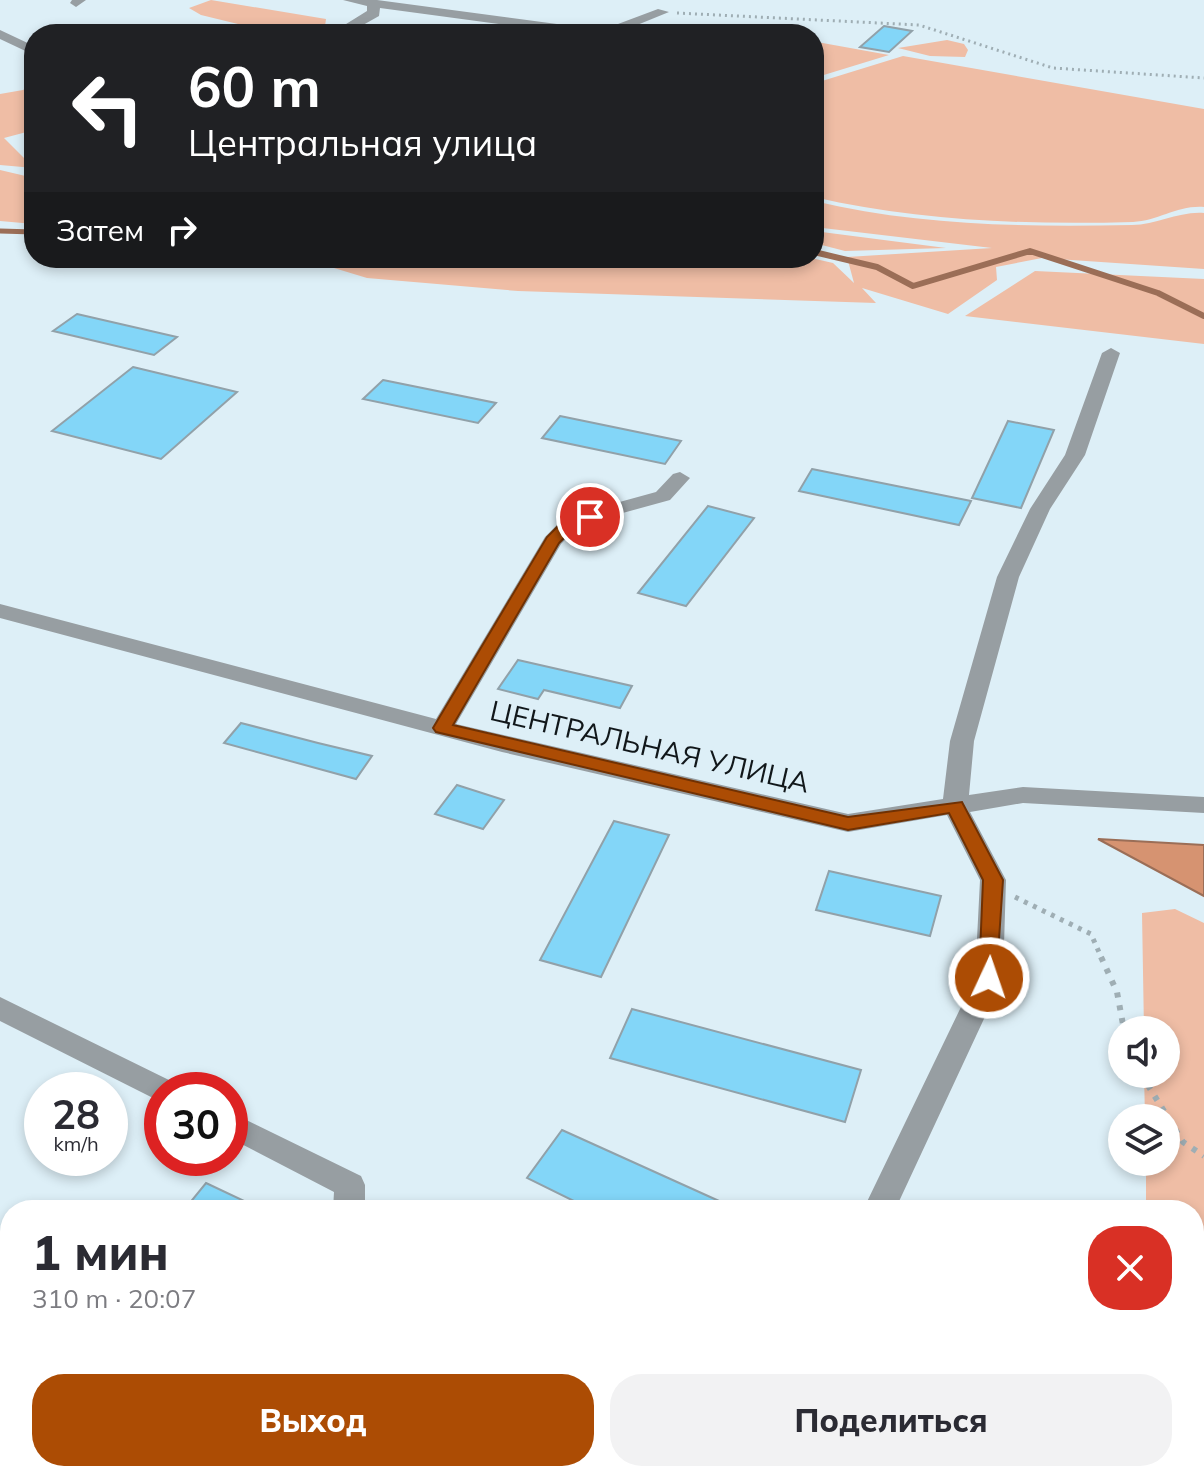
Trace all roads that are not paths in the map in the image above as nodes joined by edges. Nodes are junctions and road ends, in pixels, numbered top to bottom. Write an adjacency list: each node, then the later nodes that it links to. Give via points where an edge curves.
1 (349, 0): 2 (street)
2 (373, 4): 4 (street, via 374,13); 5 (street)
3 (663, 12): 6 (street)
4 (355, 24)
5 (526, 24)
6 (630, 24)
7 (0, 34): 8 (street)
8 (24, 46)
9 (1111, 353): 14 (street, via 1075,455 1040,509 1008,577 962,741)
10 (680, 478): 12 (street, via 663,496 572,521 552,541)
11 (0, 611): 12 (street, ЦЕНТРАЛЬНАЯ УЛИЦА)
12 (442, 728): 14 (street, ЦЕНТРАЛЬНАЯ УЛИЦА, via 848,823)
13 (1204, 805): 14 (street, ЦЕНТРАЛЬНАЯ УЛИЦА, via 1023,795)
14 (955, 806): 19 (street, via 993,880 989,978)
15 (0, 1008): 16 (street)
16 (144, 1080)
17 (248, 1133): 18 (street, via 350,1185)
18 (349, 1200)
19 (884, 1200)

